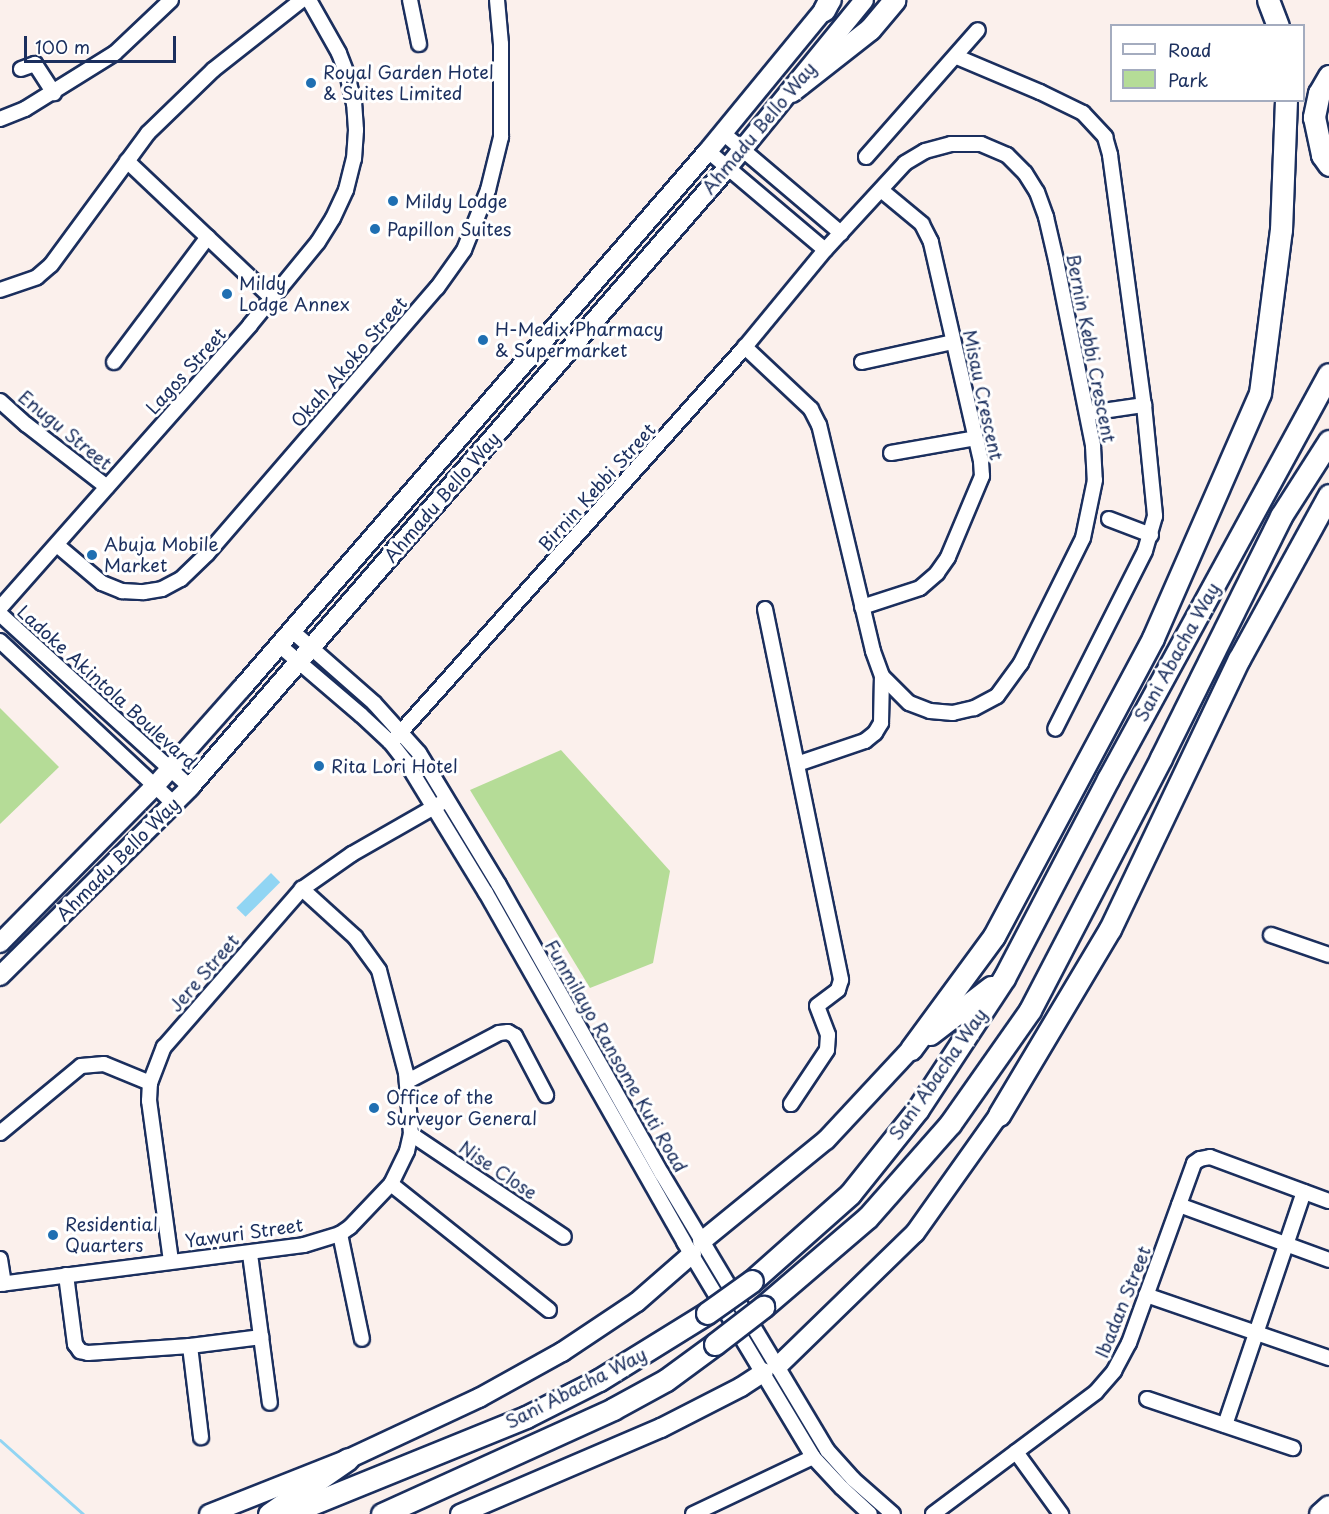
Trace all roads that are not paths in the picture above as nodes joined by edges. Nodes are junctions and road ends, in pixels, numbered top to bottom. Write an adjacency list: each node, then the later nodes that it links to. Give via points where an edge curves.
1 (171, 0): 17 (street, via 115,53)
2 (302, 0): 24 (street, via 179,101)
3 (309, 0): 32 (street, Lagos Street, via 348,74 356,130 354,159 333,218)
4 (410, 0): 12 (street)
5 (497, 0): 48 (street, Okah Akoko Street, via 501,137 488,190 464,250 437,288 207,554 181,579 162,589 122,591 102,583)
6 (864, 0): 16 (main road, Ahmadu Bello Way)
7 (894, 0): 16 (highway, via 870,29)
8 (1268, 0): 10 (highway)
9 (828, 3): 20 (main road, Ahmadu Bello Way)
10 (1277, 24)
11 (978, 30): 13 (street)
12 (419, 44)
13 (957, 57): 23 (street); 39 (street, via 1083,113 1104,137 1110,155)
14 (21, 69): 17 (street, via 35,64)
15 (1329, 76): 25 (highway, via 1319,93 1314,117 1322,154)
16 (791, 91): 21 (main road, Ahmadu Bello Way)
17 (54, 93): 19 (street)
18 (1286, 102): 54 (highway, via 1281,230 1260,393)
19 (0, 119)
20 (723, 133): 21 (street); 22 (main road, Ahmadu Bello Way)
21 (742, 149): 26 (main road, Ahmadu Bello Way); 28 (street)
22 (708, 151): 26 (street); 53 (main road, Ahmadu Bello Way)
23 (866, 157)
24 (127, 161): 29 (street); 31 (street, via 51,265 37,277)
25 (1329, 165)
26 (728, 167): 30 (street); 57 (main road, Ahmadu Bello Way)
27 (881, 190): 28 (street, Bernin Kebbi Crescent); 33 (street, Misau Crescent, via 922,224); 40 (street, Bernin Kebbi Crescent, via 905,164 925,151 951,144 981,144 1006,155 1025,173 1046,217)
28 (841, 233): 30 (street, Bernin Kebbi Crescent)
29 (208, 237): 32 (street); 35 (street)
30 (825, 250): 34 (street, Birnin Kebbi Street)
31 (0, 290)
32 (272, 298): 44 (street, Lagos Street)
33 (953, 342): 36 (street); 41 (street, Misau Crescent)
34 (745, 347): 49 (street, Bernin Kebbi Crescent, via 811,409 819,425); 62 (street, Birnin Kebbi Street)
35 (114, 362)
36 (862, 362)
37 (1329, 374): 67 (highway, Sani Abacha Way)
38 (0, 401): 44 (street, Enugu Street)
39 (1144, 405): 40 (street); 47 (street, via 1155,516)
40 (1089, 413): 60 (street, Bernin Kebbi Crescent, via 1095,480 1090,514 1068,570 1010,681 997,696 953,713 930,711 909,703)
41 (976, 438): 43 (street); 49 (street, Misau Crescent, via 982,476 948,557 920,588)
42 (1329, 441): 64 (highway, Sani Abacha Way, via 1281,516)
43 (891, 453)
44 (107, 487): 48 (street, Lagos Street)
45 (1329, 495): 58 (highway)
46 (1108, 519): 47 (street)
47 (1151, 535): 61 (street)
48 (57, 545): 50 (street, Lagos Street)
49 (862, 607): 60 (street, Bernin Kebbi Crescent)
50 (0, 608)
51 (765, 609): 65 (street)
52 (0, 614): 66 (street, Ladoke Akintola Boulevard)
53 (291, 630): 56 (main road, Ahmadu Bello Way); 57 (street, Funmilayo Ransome Kuti Road)
54 (1153, 638): 67 (highway); 80 (highway, via 994,936)
55 (0, 641): 68 (street, Ladoke Akintola Boulevard)
56 (279, 645): 59 (street, Funmilayo Ransome Kuti Road); 66 (main road, Ahmadu Bello Way)
57 (311, 648): 59 (main road, Ahmadu Bello Way); 62 (street, Funmilayo Ransome Kuti Road)
58 (1239, 659): 64 (highway); 85 (highway, via 1110,929)
59 (298, 663): 63 (street, Funmilayo Ransome Kuti Road); 69 (main road, Ahmadu Bello Way)
60 (882, 676): 65 (street, via 880,723 875,733 865,741)
61 (1055, 729)
62 (403, 733): 63 (street, Birnin Kebbi Street); 70 (street, Funmilayo Ransome Kuti Road)
63 (391, 743): 72 (street, Funmilayo Ransome Kuti Road)
64 (1161, 758): 79 (highway, Sani Abacha Way)
65 (797, 764): 84 (street, via 841,980 838,990 817,1006 828,1035 827,1050)
66 (170, 770): 68 (main road, Ahmadu Bello Way); 69 (street, Ladoke Akintola Boulevard)
67 (1108, 779): 78 (highway, Sani Abacha Way)
68 (154, 787): 71 (street, Ladoke Akintola Boulevard); 75 (main road, Ahmadu Bello Way)
69 (190, 787): 71 (main road, Ahmadu Bello Way)
70 (448, 798): 72 (street, Jere Street); 95 (street, Funmilayo Ransome Kuti Road)
71 (174, 804): 77 (main road, Ahmadu Bello Way)
72 (435, 806): 73 (street, Jere Street, via 352,854); 95 (street, Funmilayo Ransome Kuti Road)
73 (302, 889): 81 (street, Yawuri Street, via 355,937 379,970); 82 (street, Jere Street, via 164,1047)
74 (1271, 935): 76 (street)
75 (0, 943)
76 (1329, 955)
77 (0, 976)
78 (1004, 978): 80 (highway); 121 (highway, Sani Abacha Way, bridge, via 918,1110 850,1194 752,1281 599,1380 526,1417)
79 (1030, 1010): 85 (highway); 122 (highway, Sani Abacha Way, bridge, via 950,1125 868,1217 763,1307 666,1380 613,1409)
80 (911, 1049): 95 (main road, Sani Abacha Way, via 826,1140)
81 (408, 1081): 83 (street, via 508,1032 515,1036); 87 (street, Yawuri Street)
82 (150, 1083): 86 (street, via 104,1064 81,1066); 99 (street, Jere Street, via 149,1101)
83 (546, 1095)
84 (791, 1104)
85 (999, 1115): 109 (main road, via 915,1233)
86 (0, 1133)
87 (411, 1134): 88 (street, Yawuri Street); 93 (street, Nise Close)
88 (391, 1184): 92 (street, Yawuri Street, via 367,1212); 103 (street)
89 (1304, 1192): 90 (street, Ibadan Street); 91 (street, Ibadan Street, via 1210,1157 1194,1163); 94 (street)
90 (1329, 1201)
91 (1179, 1205): 94 (street); 102 (street, Ibadan Street)
92 (340, 1234): 96 (street, Yawuri Street); 106 (street)
93 (564, 1237)
94 (1286, 1245): 98 (street); 104 (street)
95 (697, 1247): 109 (street, Funmilayo Ransome Kuti Road); 117 (main road, Sani Abacha Way, via 637,1302 562,1352 478,1398)
96 (250, 1254): 99 (street, Yawuri Street); 105 (street)
97 (0, 1259): 101 (street)
98 (1329, 1260)
99 (171, 1261): 100 (street, Yawuri Street)
100 (66, 1275): 101 (street, Yawuri Street); 107 (street, via 75,1344 80,1351)
101 (2, 1284)
102 (1146, 1295): 104 (street); 115 (street, Ibadan Street, via 1114,1371 1096,1392)
103 (549, 1310)
104 (1256, 1333): 108 (street); 112 (street)
105 (261, 1337): 107 (street); 111 (street)
106 (362, 1339)
107 (190, 1346): 113 (street)
108 (1329, 1358)
109 (771, 1369): 116 (street, Funmilayo Ransome Kuti Road); 123 (main road, via 661,1428); 126 (street, Funmilayo Ransome Kuti Road, via 827,1450)
110 (1147, 1399): 112 (street)
111 (270, 1403)
112 (1225, 1425): 114 (street)
113 (201, 1437)
114 (1293, 1448)
115 (1016, 1452): 127 (street, Ibadan Street); 128 (street)
116 (813, 1457): 124 (street); 125 (street, Funmilayo Ransome Kuti Road)
117 (348, 1459): 119 (main road, Sani Abacha Way); 120 (highway)
118 (1329, 1505): 129 (main road)
119 (209, 1514)
120 (269, 1514)
121 (286, 1514)
122 (382, 1514)
123 (460, 1514)
124 (693, 1514)
125 (870, 1514)
126 (892, 1514)
127 (933, 1514)
128 (1061, 1514)
129 (1319, 1514)

